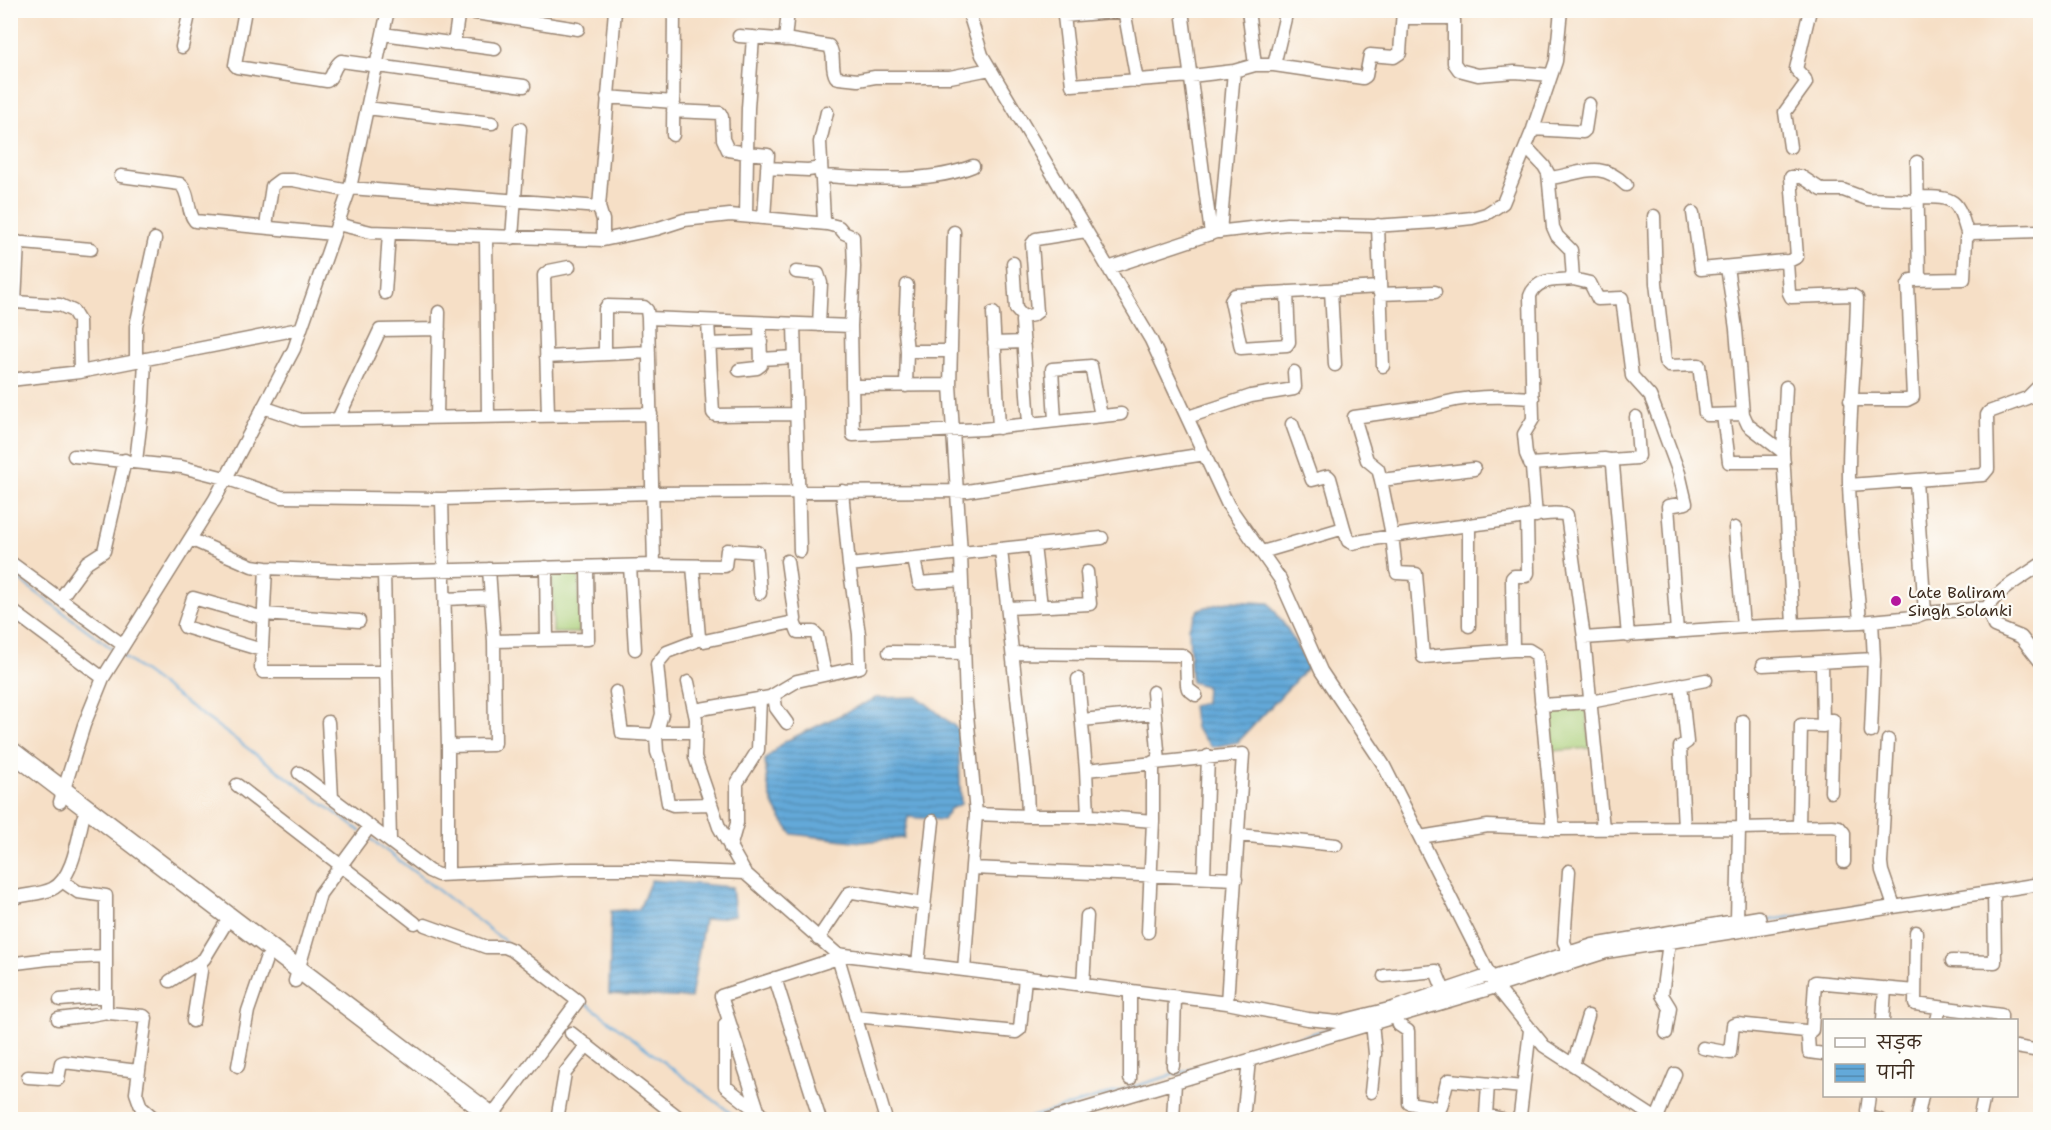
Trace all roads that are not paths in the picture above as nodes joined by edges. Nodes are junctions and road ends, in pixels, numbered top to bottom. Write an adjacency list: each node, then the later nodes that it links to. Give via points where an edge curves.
1 (190, 10): 21 (street)
2 (245, 10): 25 (street, via 237,68 327,81 341,61)
3 (388, 10): 16 (street)
4 (615, 10): 32 (street)
5 (674, 10): 34 (street)
6 (788, 10): 19 (street)
7 (968, 10): 26 (street)
8 (1182, 10): 29 (street)
9 (1248, 10): 23 (street)
10 (1287, 10): 24 (street)
11 (1810, 10): 42 (street, via 1796,69 1806,83 1785,112)
12 (1124, 11): 30 (street); 30 (street, via 1064,16 1070,83 1074,86)
13 (1560, 11): 28 (street, via 1556,61)
14 (1403, 14): 24 (street, via 1400,53 1394,57 1370,55 1363,78); 28 (street, via 1454,20 1455,63 1459,70 1478,75)
15 (578, 29): 20 (street, via 463,11 458,16)
16 (383, 34): 20 (street); 25 (street)
17 (739, 36): 18 (street)
18 (753, 37): 19 (street); 43 (street)
19 (785, 40): 26 (street, via 829,46 833,52 833,72 839,78 950,77)
20 (454, 44): 22 (street)
21 (182, 47)
22 (495, 49)
23 (1255, 65): 24 (street); 27 (street)
24 (1274, 65)
25 (376, 67): 31 (street); 35 (street)
26 (990, 69): 63 (street)
27 (1234, 71): 29 (street); 67 (street)
28 (1551, 75): 39 (street)
29 (1191, 76): 30 (street); 67 (street)
30 (1137, 81)
31 (524, 86)
32 (607, 97): 34 (street); 54 (street)
33 (1589, 104): 39 (street, via 1583,132)
34 (674, 106): 40 (street); 43 (street, via 720,113 728,150)
35 (367, 108): 37 (street); 51 (street)
36 (827, 112): 47 (street, via 820,142)
37 (492, 123)
38 (520, 129): 53 (street)
39 (1533, 129): 41 (street)
40 (673, 135)
41 (1526, 147): 49 (street, via 1547,169); 60 (street, via 1503,203 1496,208 1472,218)
42 (1790, 147)
43 (747, 153): 46 (street, via 768,155); 56 (street)
44 (1917, 162): 52 (street)
45 (973, 166): 47 (street, via 954,173 915,177)
46 (767, 168): 47 (street); 58 (street)
47 (821, 172): 59 (street)
48 (121, 176): 61 (street, via 180,184 195,221)
49 (1549, 178): 50 (street, via 1581,170 1603,170); 81 (street, via 1553,226 1571,250)
50 (1626, 185)
51 (350, 190): 53 (street); 61 (street, via 280,180 272,186); 62 (street)
52 (1918, 199): 68 (street, via 1951,199 1960,210); 75 (street, via 1867,199 1843,190 1822,190 1803,177 1791,177 1797,257); 82 (street)
53 (515, 201): 54 (street); 70 (street)
54 (599, 207): 72 (street)
55 (1693, 213): 78 (street, via 1701,268)
56 (746, 216): 58 (street); 72 (street, via 688,219)
57 (1654, 216): 132 (street, via 1656,283 1665,361 1669,366 1699,366 1705,413)
58 (764, 218): 59 (street)
59 (827, 224): 98 (street, via 853,237)
60 (1378, 225): 67 (street, via 1287,224); 85 (street)
61 (266, 226): 62 (street)
62 (335, 229): 66 (street); 99 (street)
63 (1086, 231): 79 (street); 92 (street, via 1033,242 1037,312)
64 (2040, 231): 68 (street)
65 (954, 232): 106 (street)
66 (389, 233): 69 (street); 86 (street)
67 (1215, 233): 79 (street)
68 (1968, 236): 82 (street, via 1964,279)
69 (486, 237): 70 (street); 133 (street)
70 (512, 238): 72 (street)
71 (155, 239): 112 (street, via 136,326)
72 (603, 240)
73 (14, 242): 74 (street); 89 (street)
74 (91, 249)
75 (1787, 262): 78 (street); 125 (street, via 1791,297 1857,298)
76 (1013, 263): 92 (street, via 1016,309)
77 (569, 267): 109 (street, via 544,275)
78 (1727, 267): 130 (street)
79 (1108, 268): 136 (street, via 1151,340)
80 (796, 272): 97 (street, via 818,274)
81 (1573, 279): 124 (street, via 1540,282 1533,289); 204 (street, via 1590,283 1598,299 1622,298 1632,376 1650,396 1679,473 1686,503 1668,506)
82 (1919, 280): 125 (street, via 1911,280 1908,285 1913,397)
83 (907, 285): 105 (street)
84 (1331, 290): 85 (street); 87 (street); 113 (street)
85 (1380, 290): 88 (street); 114 (street)
86 (385, 292)
87 (1287, 292): 87 (street, via 1233,296 1241,348 1287,345)
88 (1434, 292)
89 (13, 304): 116 (street, via 60,305 73,311 79,321)
90 (439, 312): 100 (street)
91 (993, 313): 103 (street)
92 (1023, 317): 102 (street)
93 (648, 318): 94 (street); 107 (street); 108 (street, via 645,307 605,307)
94 (708, 321): 95 (street); 104 (street)
95 (760, 323): 96 (street); 101 (street)
96 (794, 324): 97 (street); 110 (street)
97 (819, 325): 98 (street)
98 (851, 326): 121 (street)
99 (299, 329): 112 (street); 126 (street, via 294,349)
100 (439, 329): 135 (street); 138 (street, via 380,330)
101 (761, 342): 104 (street); 111 (street)
102 (1024, 342): 103 (street); 140 (street)
103 (994, 343): 142 (street)
104 (709, 344): 128 (street, via 715,415)
105 (908, 351): 106 (street); 122 (street)
106 (951, 351): 119 (street)
107 (649, 352): 108 (street); 127 (street)
108 (605, 353): 109 (street)
109 (546, 357): 131 (street)
110 (795, 357): 111 (street); 128 (street)
111 (761, 359): 115 (street, via 759,367)
112 (141, 360): 116 (street); 148 (street, via 143,402)
113 (1335, 365)
114 (1383, 366)
115 (739, 369)
116 (80, 372): 118 (street)
117 (1294, 372): 136 (street, via 1294,389 1251,396)
118 (10, 380)
119 (950, 385): 122 (street); 143 (street)
120 (2040, 385): 153 (street, via 2027,398 1987,415 1988,469 1983,475)
121 (852, 386): 122 (street); 143 (street, via 854,435)
122 (906, 386)
123 (1786, 387): 146 (street)
124 (1533, 398): 149 (street, via 1533,419 1524,434); 152 (street, via 1501,396 1446,401 1354,417 1367,460 1378,469)
125 (1850, 400): 154 (street)
126 (263, 407): 138 (street, via 301,420); 151 (street)
127 (651, 414): 131 (street); 158 (street)
128 (796, 414): 157 (street)
129 (1121, 414): 134 (street)
130 (1743, 414): 132 (street); 146 (street, via 1748,425)
131 (548, 415): 133 (street)
132 (1723, 415): 146 (street, via 1729,462)
133 (488, 416): 135 (street)
134 (1101, 416): 139 (street); 139 (street, via 1091,366 1052,369)
135 (437, 417): 138 (street)
136 (1188, 417): 144 (street)
137 (1635, 417): 147 (street, via 1638,458)
138 (338, 419)
139 (1054, 421): 140 (street)
140 (1029, 424): 142 (street)
141 (1292, 424): 162 (street, via 1312,480 1330,478)
142 (999, 428): 143 (street)
143 (953, 431): 156 (street)
144 (1205, 454): 156 (street); 170 (street, via 1228,505)
145 (74, 456): 148 (street)
146 (1784, 457): 201 (street)
147 (1610, 460): 149 (street); 205 (street)
148 (130, 461): 151 (street, via 182,467); 191 (street, via 104,551 87,562)
149 (1530, 464): 160 (street)
150 (1474, 469): 152 (street)
151 (225, 478): 159 (street, via 287,498); 165 (street)
152 (1381, 480): 164 (street)
153 (1916, 481): 154 (street); 196 (street)
154 (1849, 485): 199 (street)
155 (842, 491): 156 (street); 157 (street); 175 (street)
156 (956, 491): 171 (street)
157 (798, 492): 158 (street); 169 (street)
158 (653, 493): 159 (street); 177 (street)
159 (442, 499): 183 (street)
160 (1532, 516): 161 (street); 206 (street, via 1567,515); 213 (street, via 1528,573 1512,578)
161 (1469, 525): 164 (street); 202 (street)
162 (1344, 528): 164 (street, via 1350,543); 170 (street)
163 (1736, 528): 203 (street)
164 (1392, 535): 213 (street, via 1396,572 1416,574 1423,657)
165 (190, 538): 181 (street, via 252,566); 210 (street)
166 (1102, 538): 167 (street)
167 (1034, 546): 168 (street); 192 (street)
168 (1001, 550): 171 (street); 193 (street)
169 (800, 551)
170 (1262, 552): 271 (street, via 1280,579 1322,671 1383,764)
171 (961, 554): 172 (street); 187 (street)
172 (914, 559): 175 (street); 187 (street, via 920,583)
173 (787, 561): 200 (street)
174 (10, 562): 191 (street)
175 (849, 565): 222 (street, via 861,665)
176 (630, 566): 177 (street); 180 (street); 211 (street)
177 (654, 566): 178 (street)
178 (693, 566): 188 (street, via 725,566 727,550 757,552); 207 (street)
179 (546, 567): 180 (street); 182 (street); 208 (street)
180 (588, 567): 208 (street, via 588,639)
181 (266, 568): 185 (street); 197 (street)
182 (489, 569): 183 (street); 189 (street)
183 (444, 570): 185 (street); 190 (street)
184 (2038, 571): 194 (street, via 2005,590)
185 (384, 572): 221 (street)
186 (1088, 572): 192 (street, via 1090,603)
187 (961, 580): 215 (street)
188 (759, 593)
189 (491, 597): 190 (street); 209 (street)
190 (445, 598): 246 (street)
191 (60, 599): 210 (street)
192 (1041, 606): 193 (street)
193 (1008, 608): 216 (street)
194 (1987, 608): 196 (street); 218 (street, via 1994,626 2021,637)
195 (10, 609): 223 (street)
196 (1925, 614): 199 (street)
197 (264, 616): 198 (street); 212 (street); 212 (street, via 192,598 184,625)
198 (359, 621)
199 (1866, 621): 201 (street); 217 (street)
200 (794, 622): 207 (street); 222 (street, via 798,632 817,634)
201 (1793, 624): 203 (street)
202 (1469, 626)
203 (1743, 627): 204 (street)
204 (1677, 632): 205 (street)
205 (1628, 636): 206 (street)
206 (1584, 638): 233 (street)
207 (700, 639): 244 (street, via 667,652 657,664 662,714)
208 (547, 640): 209 (street)
209 (494, 641): 246 (street, via 494,744)
210 (122, 647): 223 (street)
211 (634, 649)
212 (262, 650): 221 (street, via 261,668 266,673)
213 (1513, 650): 234 (street, via 1529,650 1537,655)
214 (889, 652): 215 (street)
215 (964, 653): 258 (street)
216 (1013, 653): 231 (street, via 1182,655 1186,657 1188,689); 259 (street)
217 (1874, 659): 219 (street); 243 (street)
218 (2040, 661)
219 (1822, 662): 220 (street); 237 (street)
220 (1764, 665)
221 (386, 672): 272 (street)
222 (825, 674): 230 (street, via 797,681)
223 (104, 678): 255 (street, via 84,725)
224 (1078, 680): 238 (street)
225 (1706, 680): 227 (street)
226 (688, 682): 235 (street)
227 (1681, 684): 233 (street); 266 (street, via 1687,742 1680,746)
228 (616, 692): 244 (street, via 622,733)
229 (1153, 692): 236 (street)
230 (774, 695): 232 (street); 241 (street, via 777,712)
231 (1196, 695)
232 (760, 698): 235 (street); 274 (street, via 758,750 737,783 737,823)
233 (1590, 702): 234 (street); 265 (street)
234 (1541, 705): 268 (street)
235 (695, 710): 242 (street)
236 (1154, 713): 238 (street); 249 (street)
237 (1823, 719): 254 (street, via 1833,720); 264 (street, via 1823,726 1801,725)
238 (1082, 720): 251 (street)
239 (1743, 721): 267 (street)
240 (328, 722): 256 (street)
241 (787, 723)
242 (696, 732): 244 (street); 257 (street, via 695,757)
243 (1872, 732)
244 (656, 733): 257 (street, via 668,803)
245 (1888, 740): 288 (street, via 1881,863)
246 (448, 746): 280 (street)
247 (10, 750): 255 (highway)
248 (1208, 756): 249 (street); 270 (street, via 1244,754); 282 (street)
249 (1156, 762): 251 (street); 263 (street)
250 (10, 764): 255 (highway)
251 (1086, 770): 260 (street)
252 (299, 773): 256 (street)
253 (237, 785): 276 (street)
254 (1831, 792)
255 (62, 796): 261 (highway); 307 (highway)
256 (332, 798): 269 (street)
257 (711, 804): 274 (street)
258 (976, 814): 259 (street); 277 (street)
259 (1028, 816): 260 (street)
260 (1088, 816): 263 (street)
261 (83, 818): 284 (street, via 72,861); 293 (highway)
262 (933, 820): 289 (street)
263 (1153, 821): 281 (street)
264 (1799, 827): 267 (street); 275 (street, via 1839,827 1844,833)
265 (1603, 828): 266 (street); 268 (street)
266 (1684, 828): 267 (street)
267 (1741, 828): 291 (street)
268 (1553, 829): 271 (street, via 1488,826)
269 (367, 831): 272 (street); 276 (street)
270 (1239, 835): 273 (street); 283 (street)
271 (1420, 837): 312 (street)
272 (390, 841): 280 (street, via 429,871)
273 (1336, 845)
274 (730, 848): 279 (street)
275 (1844, 862)
276 (341, 865): 307 (street, via 318,900); 359 (street, via 420,924 486,947 506,947 578,1001)
277 (972, 868): 281 (street); 306 (street)
278 (1569, 871): 300 (street, via 1564,942)
279 (745, 873): 280 (street, via 572,869); 296 (street)
280 (448, 874)
281 (1150, 875): 282 (street); 294 (street)
282 (1204, 877): 283 (street)
283 (1236, 879): 321 (street)
284 (62, 881): 287 (street, via 52,889); 298 (street, via 78,892 106,896)
285 (2040, 884): 286 (street)
286 (1994, 891): 288 (street); 302 (street, via 1995,962)
287 (10, 899)
288 (1893, 903): 292 (street)
289 (924, 904): 296 (street, via 849,893); 305 (street)
290 (1087, 916): 313 (street)
291 (1737, 920): 292 (street); 300 (street, via 1593,945)
292 (1761, 923): 297 (street)
293 (224, 926): 301 (highway); 304 (street)
294 (1148, 932)
295 (1916, 932): 317 (street)
296 (818, 939): 299 (street)
297 (1669, 942): 300 (street); 336 (street, via 1662,995 1670,1008)
298 (105, 956): 303 (street); 318 (street)
299 (837, 956): 305 (street); 309 (street); 326 (street)
300 (1571, 957): 312 (street)
301 (266, 959): 307 (highway); 345 (street, via 248,1011)
302 (1952, 961)
303 (16, 963)
304 (200, 963): 311 (street); 332 (street)
305 (918, 964): 306 (street)
306 (964, 970): 310 (street)
307 (297, 975): 359 (highway)
308 (1384, 975): 316 (street, via 1436,971)
309 (775, 978): 324 (street, via 722,994); 364 (street)
310 (1025, 978): 313 (street); 326 (street, via 1020,1029 1016,1032)
311 (170, 981)
312 (1492, 981): 316 (street); 325 (street); 334 (street)
313 (1083, 985): 315 (street)
314 (1885, 988): 317 (street); 329 (street); 337 (street, via 1815,982 1812,1030)
315 (1130, 991): 319 (street); 350 (street)
316 (1444, 991): 321 (street, via 1337,1022)
317 (1915, 991): 322 (street, via 1915,1004)
318 (106, 996): 320 (street); 323 (street)
319 (1175, 997): 321 (street); 346 (street)
320 (60, 1000)
321 (1227, 1003)
322 (1940, 1008): 330 (street); 331 (street, via 2001,1015)
323 (107, 1012): 328 (street); 347 (street, via 146,1016)
324 (726, 1013): 358 (street); 358 (street, via 724,1085)
325 (1396, 1015): 333 (street); 352 (street, via 1408,1032 1409,1104 1441,1107 1449,1080)
326 (855, 1016): 365 (street)
327 (1588, 1016): 344 (street)
328 (58, 1019)
329 (1883, 1019)
330 (1937, 1019)
331 (2001, 1019)
332 (193, 1021)
333 (1372, 1022): 343 (street); 354 (street, via 1375,1054)
334 (1530, 1030): 344 (street, via 1544,1046); 353 (street)
335 (571, 1033): 338 (street)
336 (1666, 1033)
337 (1807, 1033): 340 (street, via 1735,1024 1730,1053); 342 (street, via 1809,1052)
338 (587, 1045): 361 (street, via 565,1073); 362 (street)
339 (2018, 1047): 341 (street)
340 (1703, 1048)
341 (2040, 1052)
342 (1823, 1054)
343 (1249, 1060): 351 (street); 368 (street)
344 (1573, 1065): 371 (street)
345 (238, 1066)
346 (1173, 1066)
347 (138, 1071): 349 (street, via 63,1062 58,1079); 360 (street, via 138,1100)
348 (1675, 1074): 371 (street)
349 (28, 1077)
350 (1130, 1079)
351 (1175, 1082): 366 (street); 367 (street)
352 (1488, 1084): 353 (street); 369 (street, via 1486,1115)
353 (1523, 1087): 370 (street, via 1520,1115)
354 (1371, 1092)
355 (1869, 1097): 374 (street, via 1869,1117)
356 (1922, 1097): 375 (street)
357 (1984, 1097): 376 (street)
358 (759, 1113): 363 (street)
359 (489, 1118)
360 (156, 1119)
361 (557, 1119)
362 (682, 1119)
363 (770, 1119)
364 (820, 1119)
365 (886, 1119)
366 (1047, 1119)
367 (1173, 1119)
368 (1243, 1119)
369 (1502, 1119): 370 (street)
370 (1516, 1119)
371 (1658, 1119)
372 (1800, 1119): 373 (street)
373 (1806, 1119)
374 (1880, 1119)
375 (1917, 1119)
376 (1979, 1119)

